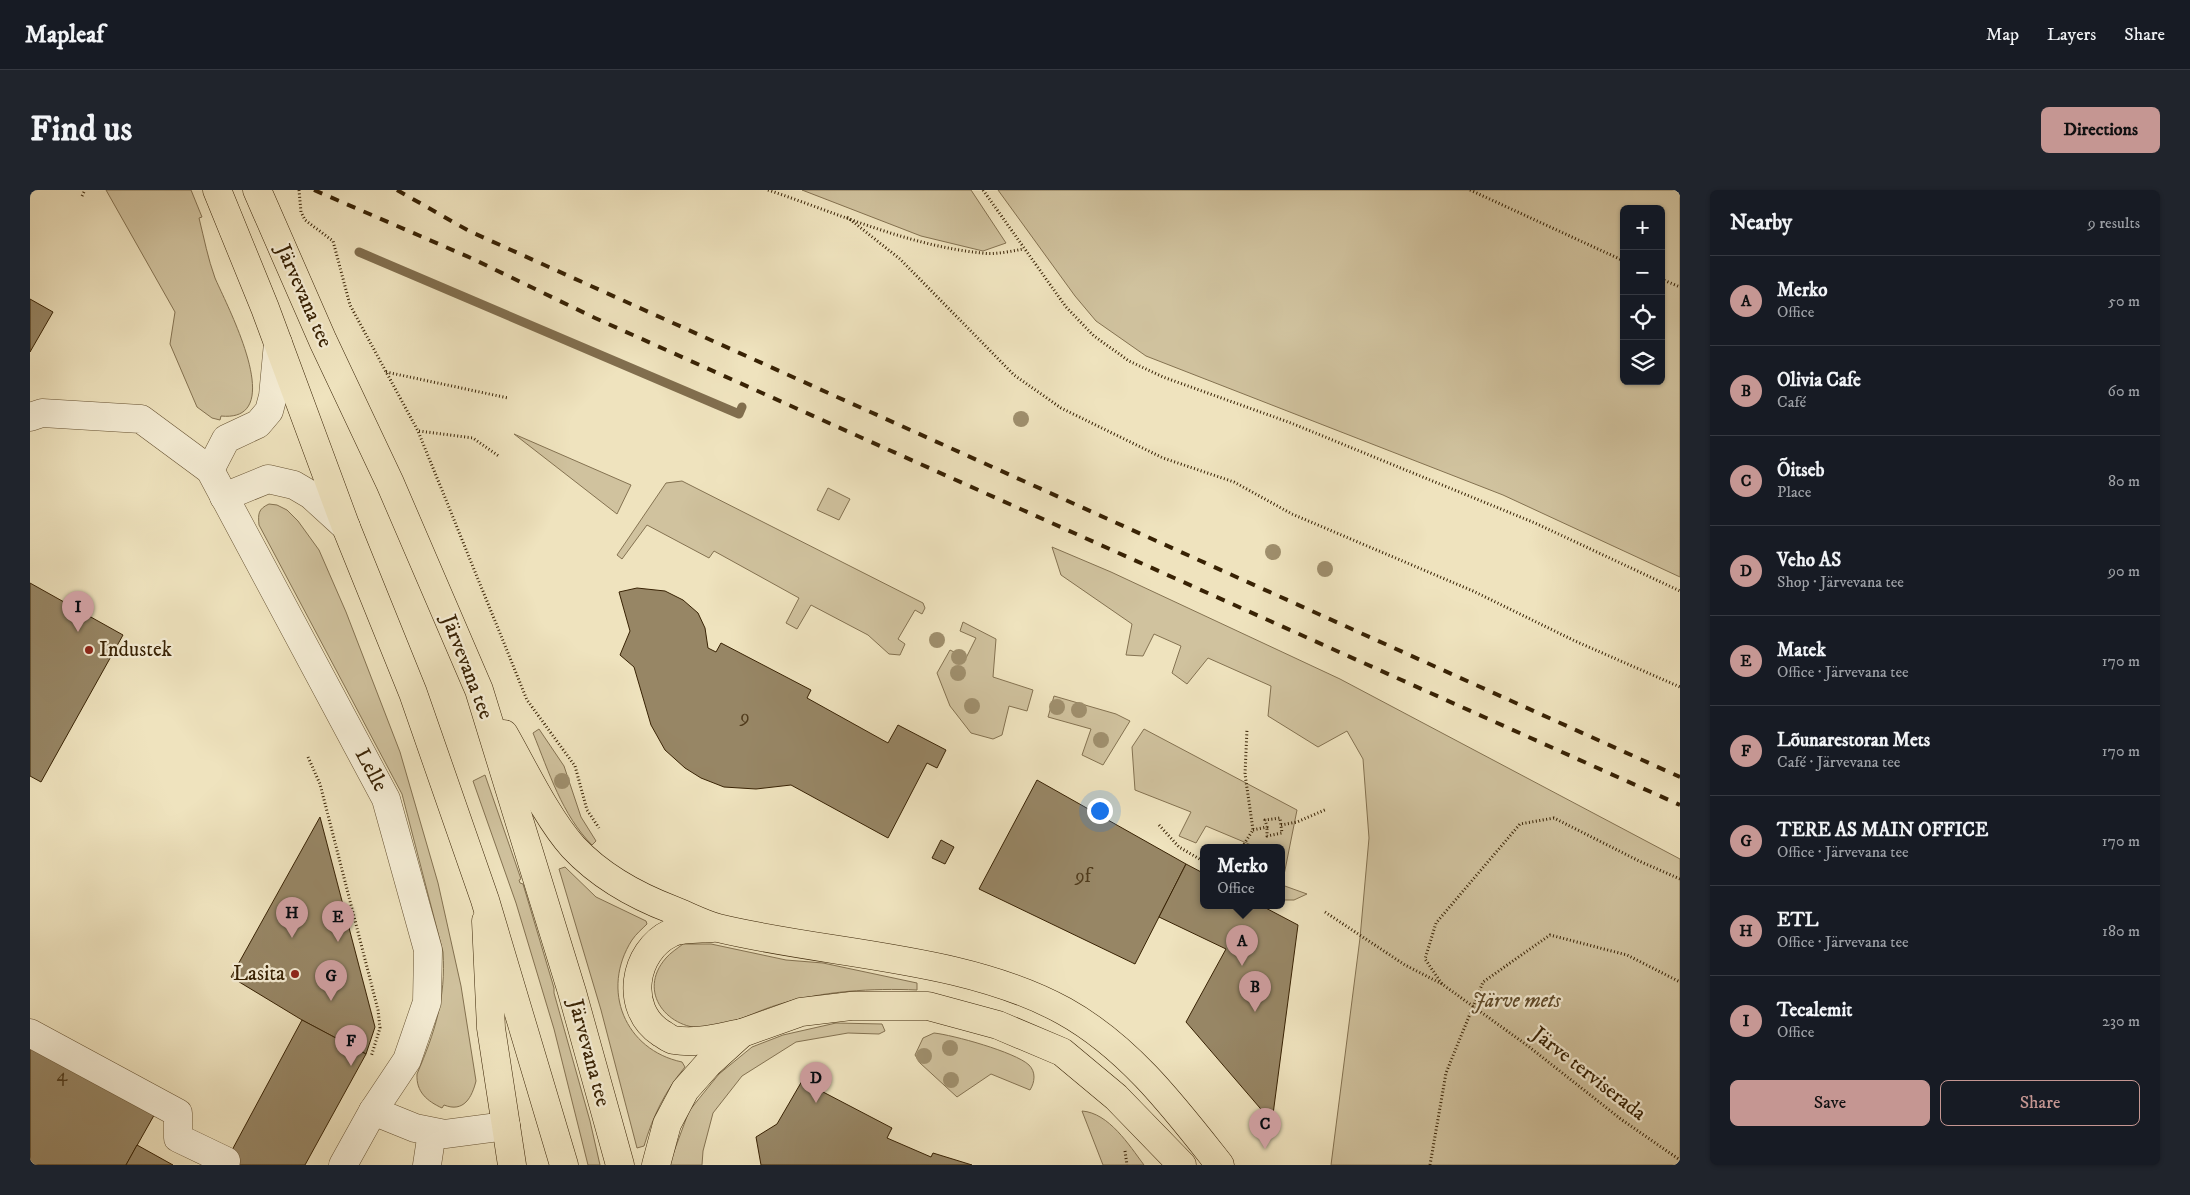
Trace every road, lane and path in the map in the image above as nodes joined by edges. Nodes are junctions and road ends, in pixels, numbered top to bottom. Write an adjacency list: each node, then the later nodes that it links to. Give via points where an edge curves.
1 (85, 190): 8 (path)
2 (216, 190): 14 (main road, Järvevana tee)
3 (257, 190): 25 (main road, Järvevana tee, via 390,483)
4 (299, 190): 15 (path, via 300,212 305,220 333,240 347,296)
5 (768, 190): 9 (path)
6 (983, 190): 10 (path)
7 (1470, 190): 11 (path)
8 (82, 196)
9 (848, 218): 10 (path, via 900,238 984,254); 24 (path, via 900,259 1014,375 1060,408 1163,458 1234,482 1292,514 1473,590 1575,641)
10 (1024, 249): 23 (path, via 1066,307 1094,336 1130,362 1291,423 1535,523)
11 (1620, 259)
12 (1665, 281): 13 (path)
13 (1680, 287)
14 (278, 343): 20 (lane, via 269,412 258,424 226,439); 22 (main road, Järvevana tee)
15 (385, 371): 16 (path); 18 (path)
16 (508, 398)
17 (30, 417): 20 (lane, Lelle, via 42,413 142,419)
18 (418, 431): 19 (path, via 473,438); 32 (path, via 528,700 575,766 587,810)
19 (500, 457)
20 (210, 470): 21 (lane, Lelle)
21 (224, 497): 22 (lane, via 268,479 294,485 311,495); 46 (lane, Lelle, via 386,799 428,950 427,1002 407,1060)
22 (346, 528): 37 (main road, Järvevana tee, via 413,693)
23 (1680, 591)
24 (1680, 687)
25 (479, 690): 39 (main road, via 543,804 573,847 605,875 642,898); 55 (main road, Järvevana tee, via 572,992)
26 (1247, 729): 33 (path, via 1245,774)
27 (308, 757): 45 (path, via 320,784 378,1010 380,1028)
28 (1327, 809): 30 (path)
29 (1159, 825): 35 (path, via 1179,847)
30 (1281, 825): 31 (path, via 1280,818 1265,820); 31 (path, via 1282,834 1267,836)
31 (1266, 828): 33 (path)
32 (600, 830)
33 (1253, 830): 34 (path)
34 (1244, 844)
35 (1200, 859)
36 (1680, 879): 41 (path, Järve terviserada, via 1554,818 1520,824 1436,923 1425,960)
37 (485, 900): 47 (main road, via 491,1028); 54 (main road, Järvevana tee)
38 (1325, 912): 41 (path, via 1405,965)
39 (716, 928): 44 (main road, via 672,932 648,950 637,976 638,1001 651,1027 672,1040 696,1042); 58 (main road, via 930,966 1004,985 1064,1011 1112,1044 1164,1095)
40 (1680, 982): 42 (path, via 1626,955 1550,936 1483,982)
41 (1442, 984): 42 (path, Järve terviserada)
42 (1473, 1006): 49 (path, Järve terviserada, via 1622,1120); 59 (path, via 1446,1073)
43 (30, 1033): 50 (lane, via 178,1113 178,1138)
44 (742, 1033): 56 (main road, via 685,1090 667,1124); 57 (main road, via 801,1012 851,1006 928,1006 998,1025 1062,1052 1116,1097)
45 (368, 1064)
46 (373, 1111): 48 (lane); 51 (lane, Lelle)
47 (506, 1126): 48 (lane, via 445,1134); 53 (main road)
48 (432, 1132): 52 (lane)
49 (1680, 1160)
50 (226, 1161)
51 (343, 1165)
52 (428, 1165)
53 (512, 1165)
54 (564, 1165)
55 (620, 1165)
56 (656, 1165)
57 (1182, 1165)
58 (1220, 1165)
59 (1430, 1165)

